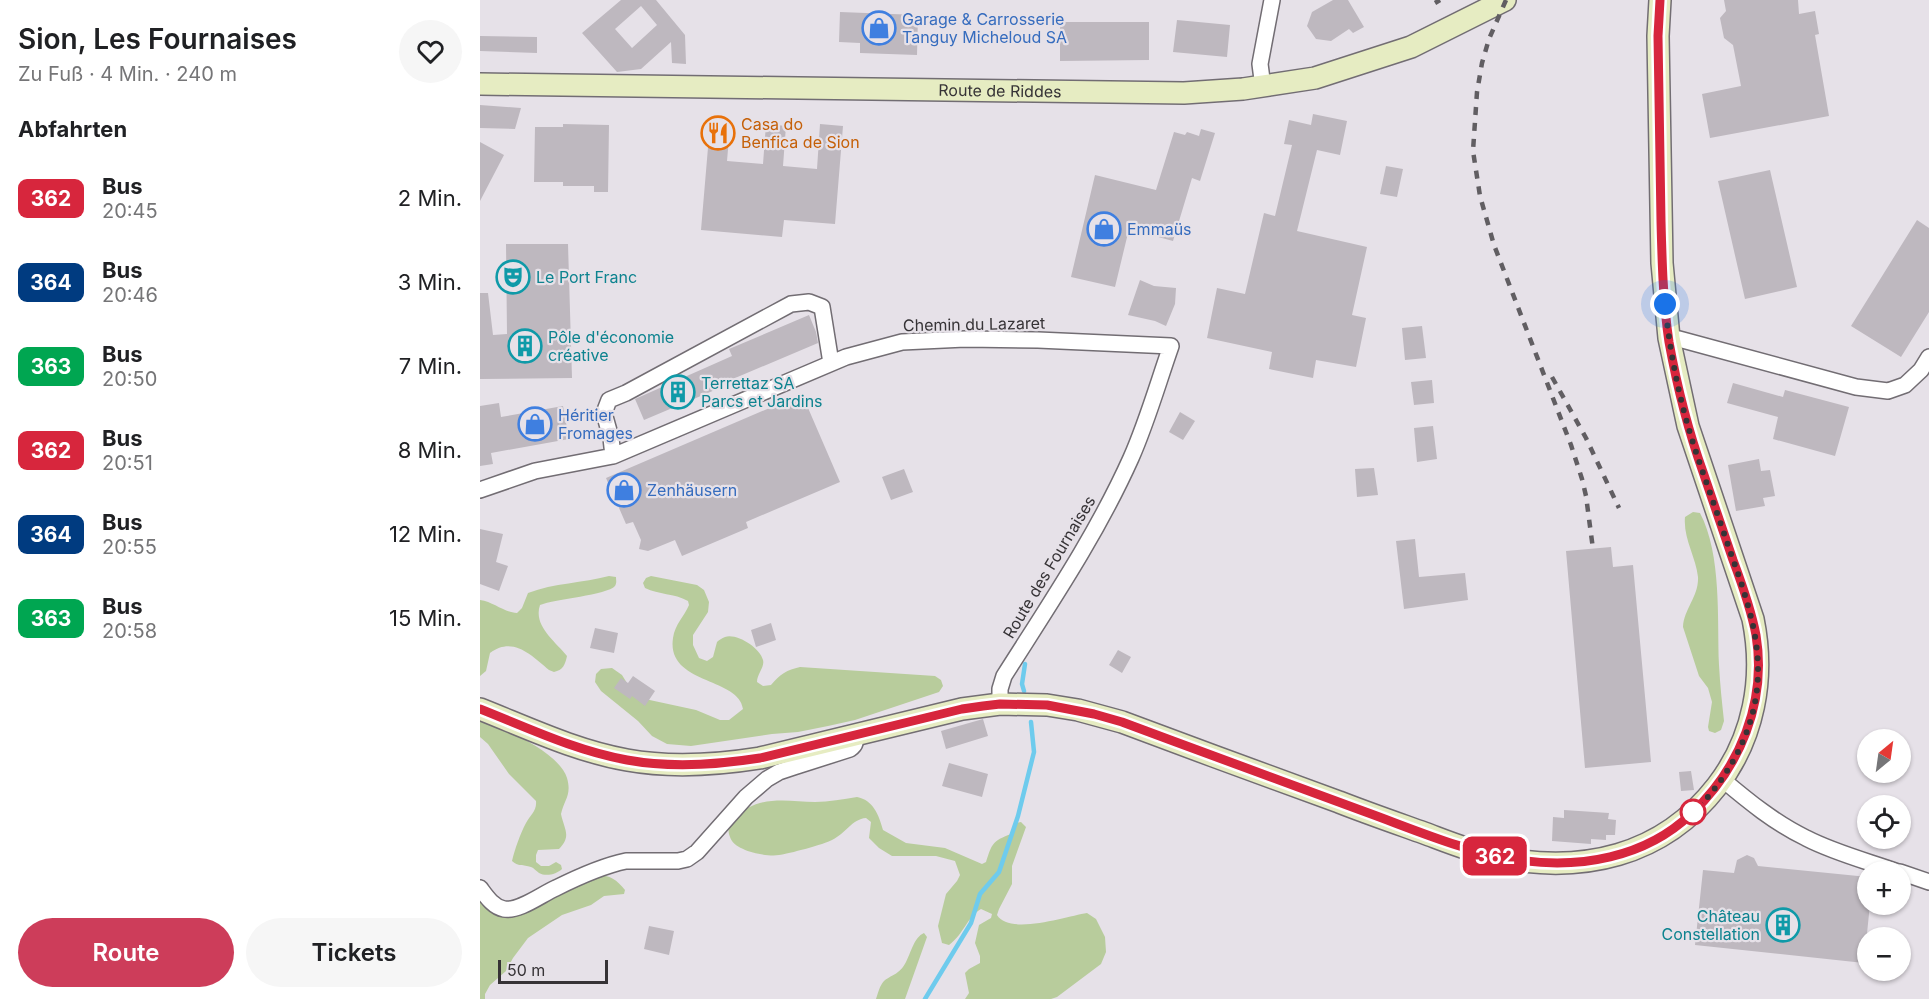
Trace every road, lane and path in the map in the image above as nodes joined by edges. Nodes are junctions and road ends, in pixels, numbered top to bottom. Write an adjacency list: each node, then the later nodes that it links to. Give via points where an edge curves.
1 (1272, 0): 5 (street, via 1260,64)
2 (1505, 0): 5 (main road, Route de Riddes, via 1411,47 1315,78)
3 (1659, 1): 6 (main road, via 1662,263)
4 (480, 84): 5 (main road, Route de Riddes, via 1184,93)
5 (1263, 87)
6 (1669, 338): 8 (street, via 1856,387 1888,391 1905,385); 15 (main road, via 1688,426 1747,599 1757,644 1753,712 1741,745)
7 (1171, 346): 9 (street, Chemin du Lazaret, via 1038,340 902,342); 12 (street, Route des Fournaises, via 1131,457 1103,515 1004,676)
8 (1929, 357)
9 (831, 363): 10 (street, Chemin du Lazaret); 10 (street, via 822,307 809,302 791,304 609,400 604,413)
10 (613, 456): 11 (street, Chemin du Lazaret, via 519,475)
11 (480, 490)
12 (1000, 697): 14 (main road); 15 (main road, via 1098,715 1439,839 1522,861 1570,863 1616,856 1640,847 1680,824)
13 (480, 709): 14 (main road, via 591,751 653,764 734,762)
14 (854, 735): 19 (street, via 856,742 850,749 779,772 761,784 687,860 618,862 509,910 496,906)
15 (1722, 778): 16 (street, via 1762,812 1796,833)
16 (1867, 861)
17 (1911, 876): 18 (street)
18 (1929, 882)
19 (480, 888)

